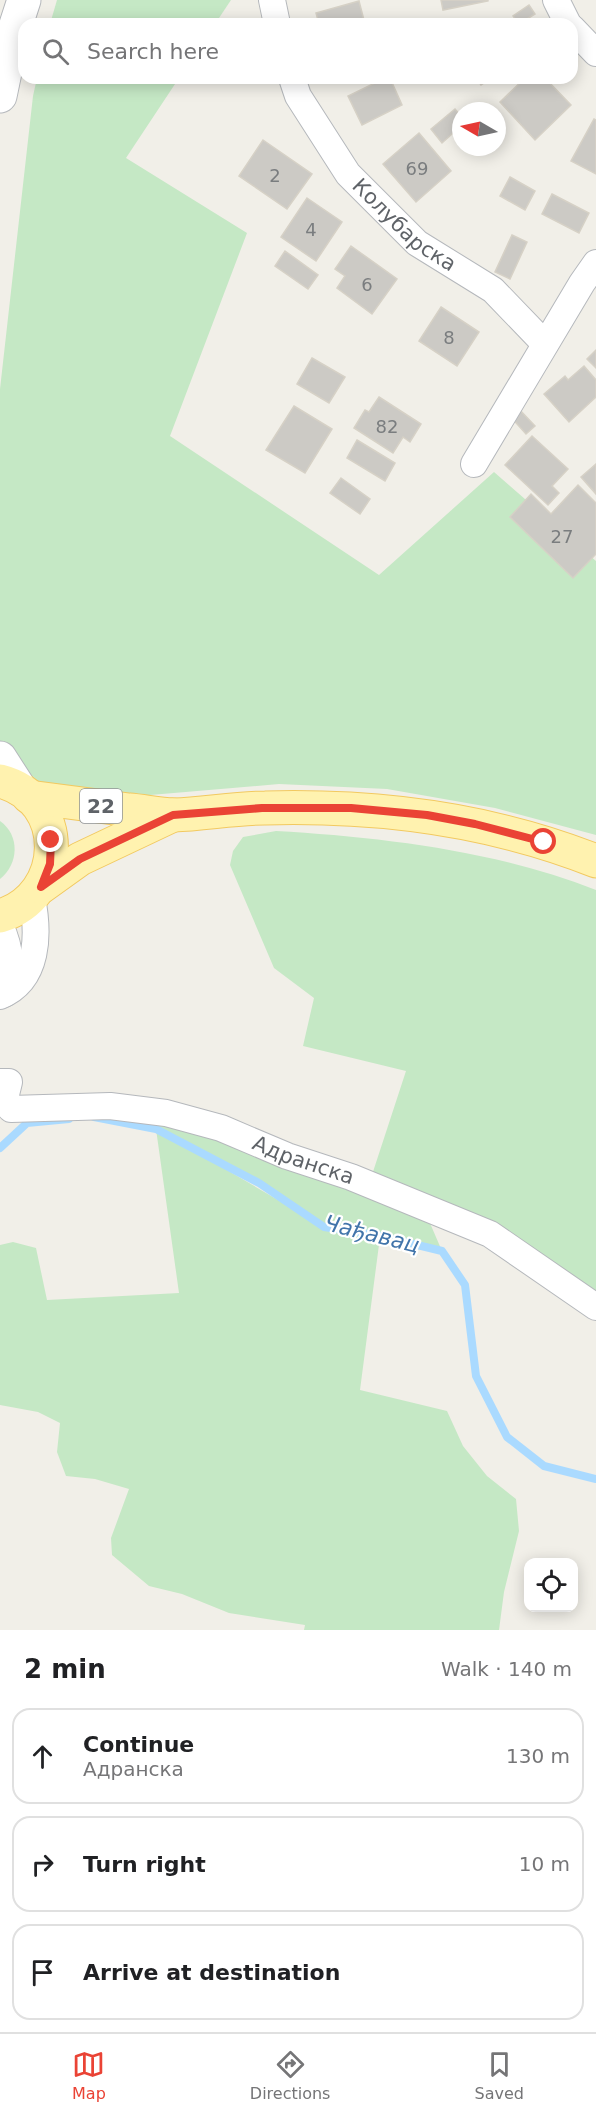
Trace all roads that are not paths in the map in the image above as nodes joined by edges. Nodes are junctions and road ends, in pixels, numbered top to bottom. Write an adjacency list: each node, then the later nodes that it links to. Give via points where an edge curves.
1 (24, 0): 4 (street)
2 (272, 0): 5 (street)
3 (556, 0): 6 (street)
4 (18, 18)
5 (276, 18)
6 (565, 18)
7 (18, 19): 11 (street)
8 (578, 34): 9 (street)
9 (596, 53)
10 (294, 84): 13 (street, Колубарска, via 348,174 417,243 493,290)
11 (0, 96)
12 (592, 278): 13 (street)
13 (545, 344): 14 (street)
14 (474, 464)
15 (0, 758): 16 (street)
16 (16, 789): 17 (main road, 22); 19 (main road, via 44,816 51,840 50,864)
17 (173, 815): 18 (main road, 22, via 302,807 427,815 505,831); 19 (main road, 22, via 80,859)
18 (596, 861)
19 (37, 892): 20 (main road, 22, via 22,907); 22 (street, via 31,965 19,985)
20 (0, 916)
21 (0, 926): 22 (street, via 8,942 10,964)
22 (2, 995)
23 (5, 1082): 24 (street, Адранска, via 5,1098 11,1109 110,1106 166,1113 221,1128 351,1177 490,1234)
24 (596, 1307)

